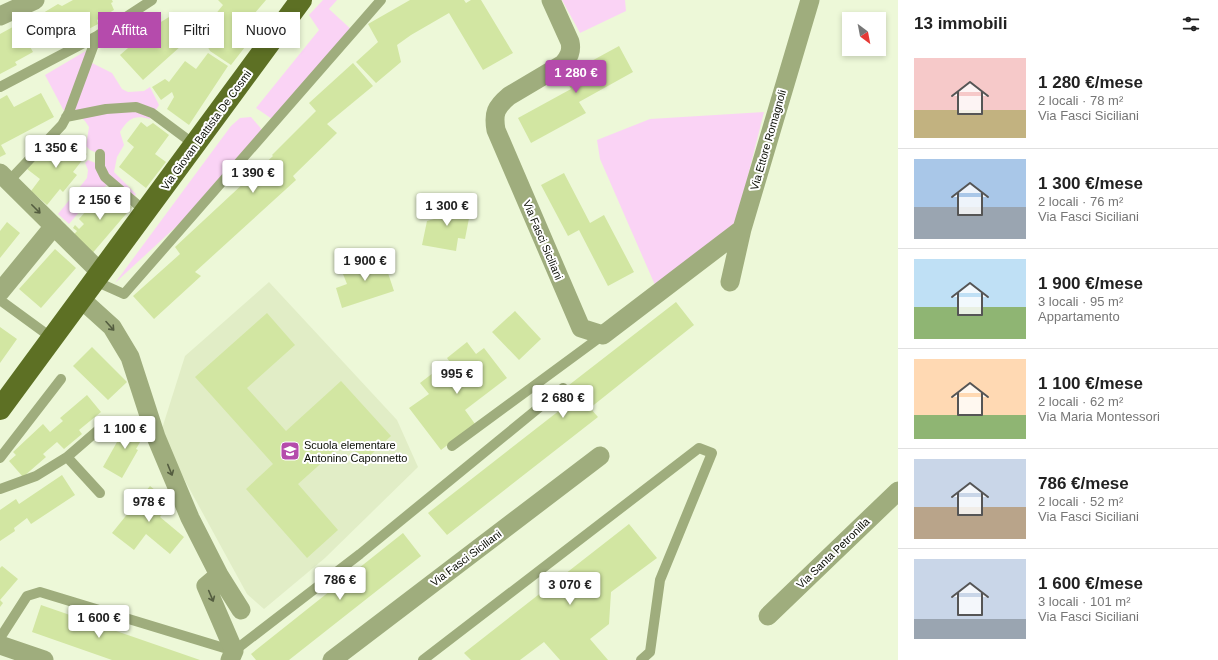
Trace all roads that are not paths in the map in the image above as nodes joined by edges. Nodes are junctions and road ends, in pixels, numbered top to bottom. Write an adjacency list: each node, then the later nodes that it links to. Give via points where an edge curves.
1 (35, 0): 7 (street)
2 (152, 0): 8 (lane)
3 (382, 0): 17 (lane, via 124,294)
4 (551, 0): 22 (street, Via Fasci Siciliani, via 570,42 568,58 563,64 502,102 494,118 496,130 581,328)
5 (810, 0): 16 (street, Via Ettore Romagnoli)
6 (298, 1): 11 (main road, Via Giovan Battista De Cosmi)
7 (0, 16)
8 (97, 36): 9 (lane); 10 (lane)
9 (0, 87)
10 (66, 117): 11 (lane, via 106,109 136,107 152,113); 13 (lane, via 62,125)
11 (195, 145): 14 (main road, Via Giovan Battista De Cosmi)
12 (100, 154): 14 (lane, via 100,167 105,177)
13 (4, 177): 15 (street, one-way to 15)
14 (146, 212): 17 (main road, Via Giovan Battista De Cosmi)
15 (54, 226): 17 (street); 19 (street)
16 (742, 229): 18 (street, Via Ettore Romagnoli); 22 (street)
17 (98, 277): 20 (main road, Via Giovan Battista De Cosmi)
18 (730, 282)
19 (0, 292)
20 (81, 299): 23 (main road, Via Giovan Battista De Cosmi); 35 (street, one-way to 35, via 112,327 130,357 159,444 190,518)
21 (0, 300): 23 (lane)
22 (603, 335): 28 (lane)
23 (52, 338): 26 (main road, Via Giovan Battista De Cosmi)
24 (61, 379): 31 (lane)
25 (563, 388): 40 (lane)
26 (0, 409)
27 (104, 426): 30 (lane)
28 (452, 446)
29 (600, 456): 42 (street, Via Fasci Siciliani)
30 (67, 457): 32 (lane, via 36,476); 34 (lane)
31 (0, 458)
32 (0, 489)
33 (898, 491): 37 (street, Via Santa Petronilla)
34 (100, 493)
35 (219, 575): 36 (street); 40 (street, one-way to 40, via 206,586)
36 (241, 610)
37 (768, 616)
38 (0, 638): 40 (lane, via 27,596 40,592)
39 (0, 645): 41 (street)
40 (235, 657)
41 (44, 660)
42 (332, 660)
43 (423, 660): 44 (lane, via 699,448 712,453 660,580 650,652)
44 (641, 660)

